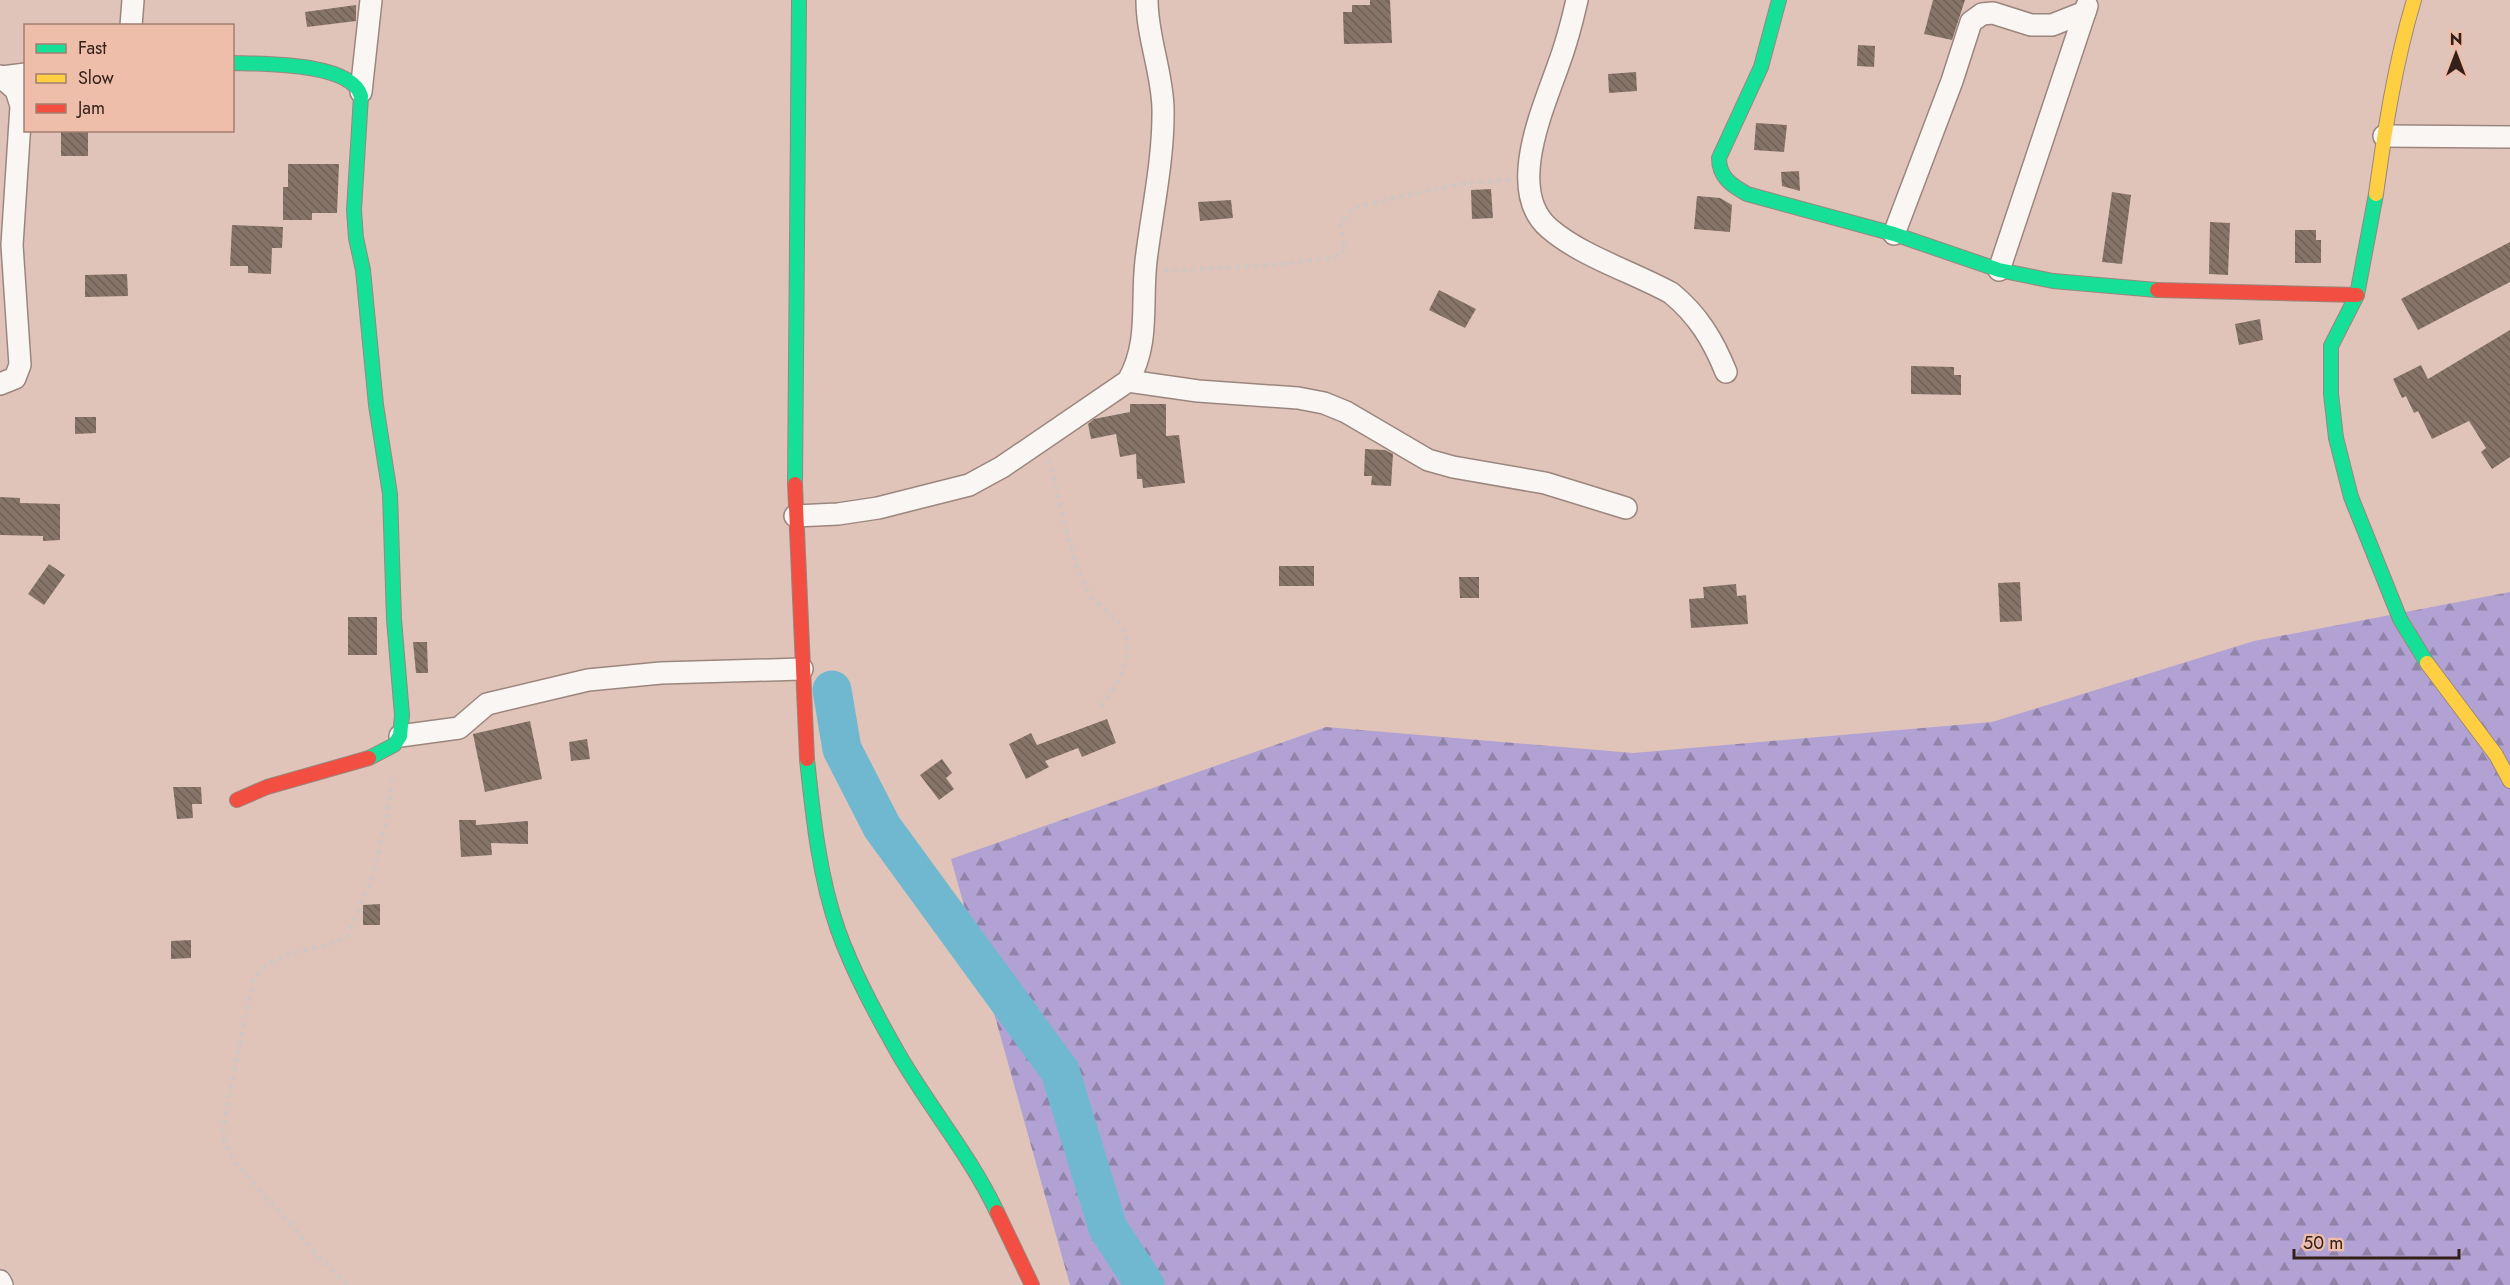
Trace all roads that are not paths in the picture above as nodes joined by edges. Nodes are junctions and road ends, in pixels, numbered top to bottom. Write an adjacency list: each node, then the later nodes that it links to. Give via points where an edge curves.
1 (133, 0): 9 (street)
2 (371, 0): 13 (street)
3 (799, 0): 23 (street, via 792,399)
4 (1147, 0): 20 (street, via 1163,110 1145,272 1143,340 1138,364)
5 (1577, 0): 19 (street, via 1537,121 1529,179 1532,205 1549,229 1671,293 1702,323)
6 (1779, 0): 16 (street, via 1761,68 1719,158 1721,174 1728,184 1747,194)
7 (2414, 0): 14 (street)
8 (2088, 6): 16 (street, via 2052,25 2031,25 1993,13 1982,14 1971,22); 17 (street)
9 (131, 24)
10 (234, 63): 13 (street, via 335,74)
11 (24, 74): 12 (street)
12 (1, 76): 21 (street, via 16,90 21,106 12,245 20,365 15,378)
13 (361, 92): 25 (street, via 354,210 390,494 402,715)
14 (2384, 136): 15 (street); 18 (street)
15 (2510, 137)
16 (1894, 234): 17 (street)
17 (1999, 270): 18 (street, via 2053,281 2151,290)
18 (2357, 295): 26 (street, via 2331,346 2333,416 2351,497 2391,598 2416,648 2496,755)
19 (1725, 372)
20 (1128, 381): 22 (street, via 1324,402 1428,460 1557,486); 23 (street, via 1002,467 969,485 878,508)
21 (0, 384)
22 (1626, 508)
23 (795, 516): 24 (street)
24 (802, 669): 25 (street, via 661,673 588,680 487,705 459,728); 30 (street, via 817,842 838,929 882,1026 980,1176)
25 (397, 740): 27 (street, via 378,755 267,787)
26 (2510, 781)
27 (237, 800)
28 (0, 1281): 29 (street)
29 (2, 1285)
30 (1032, 1285)

